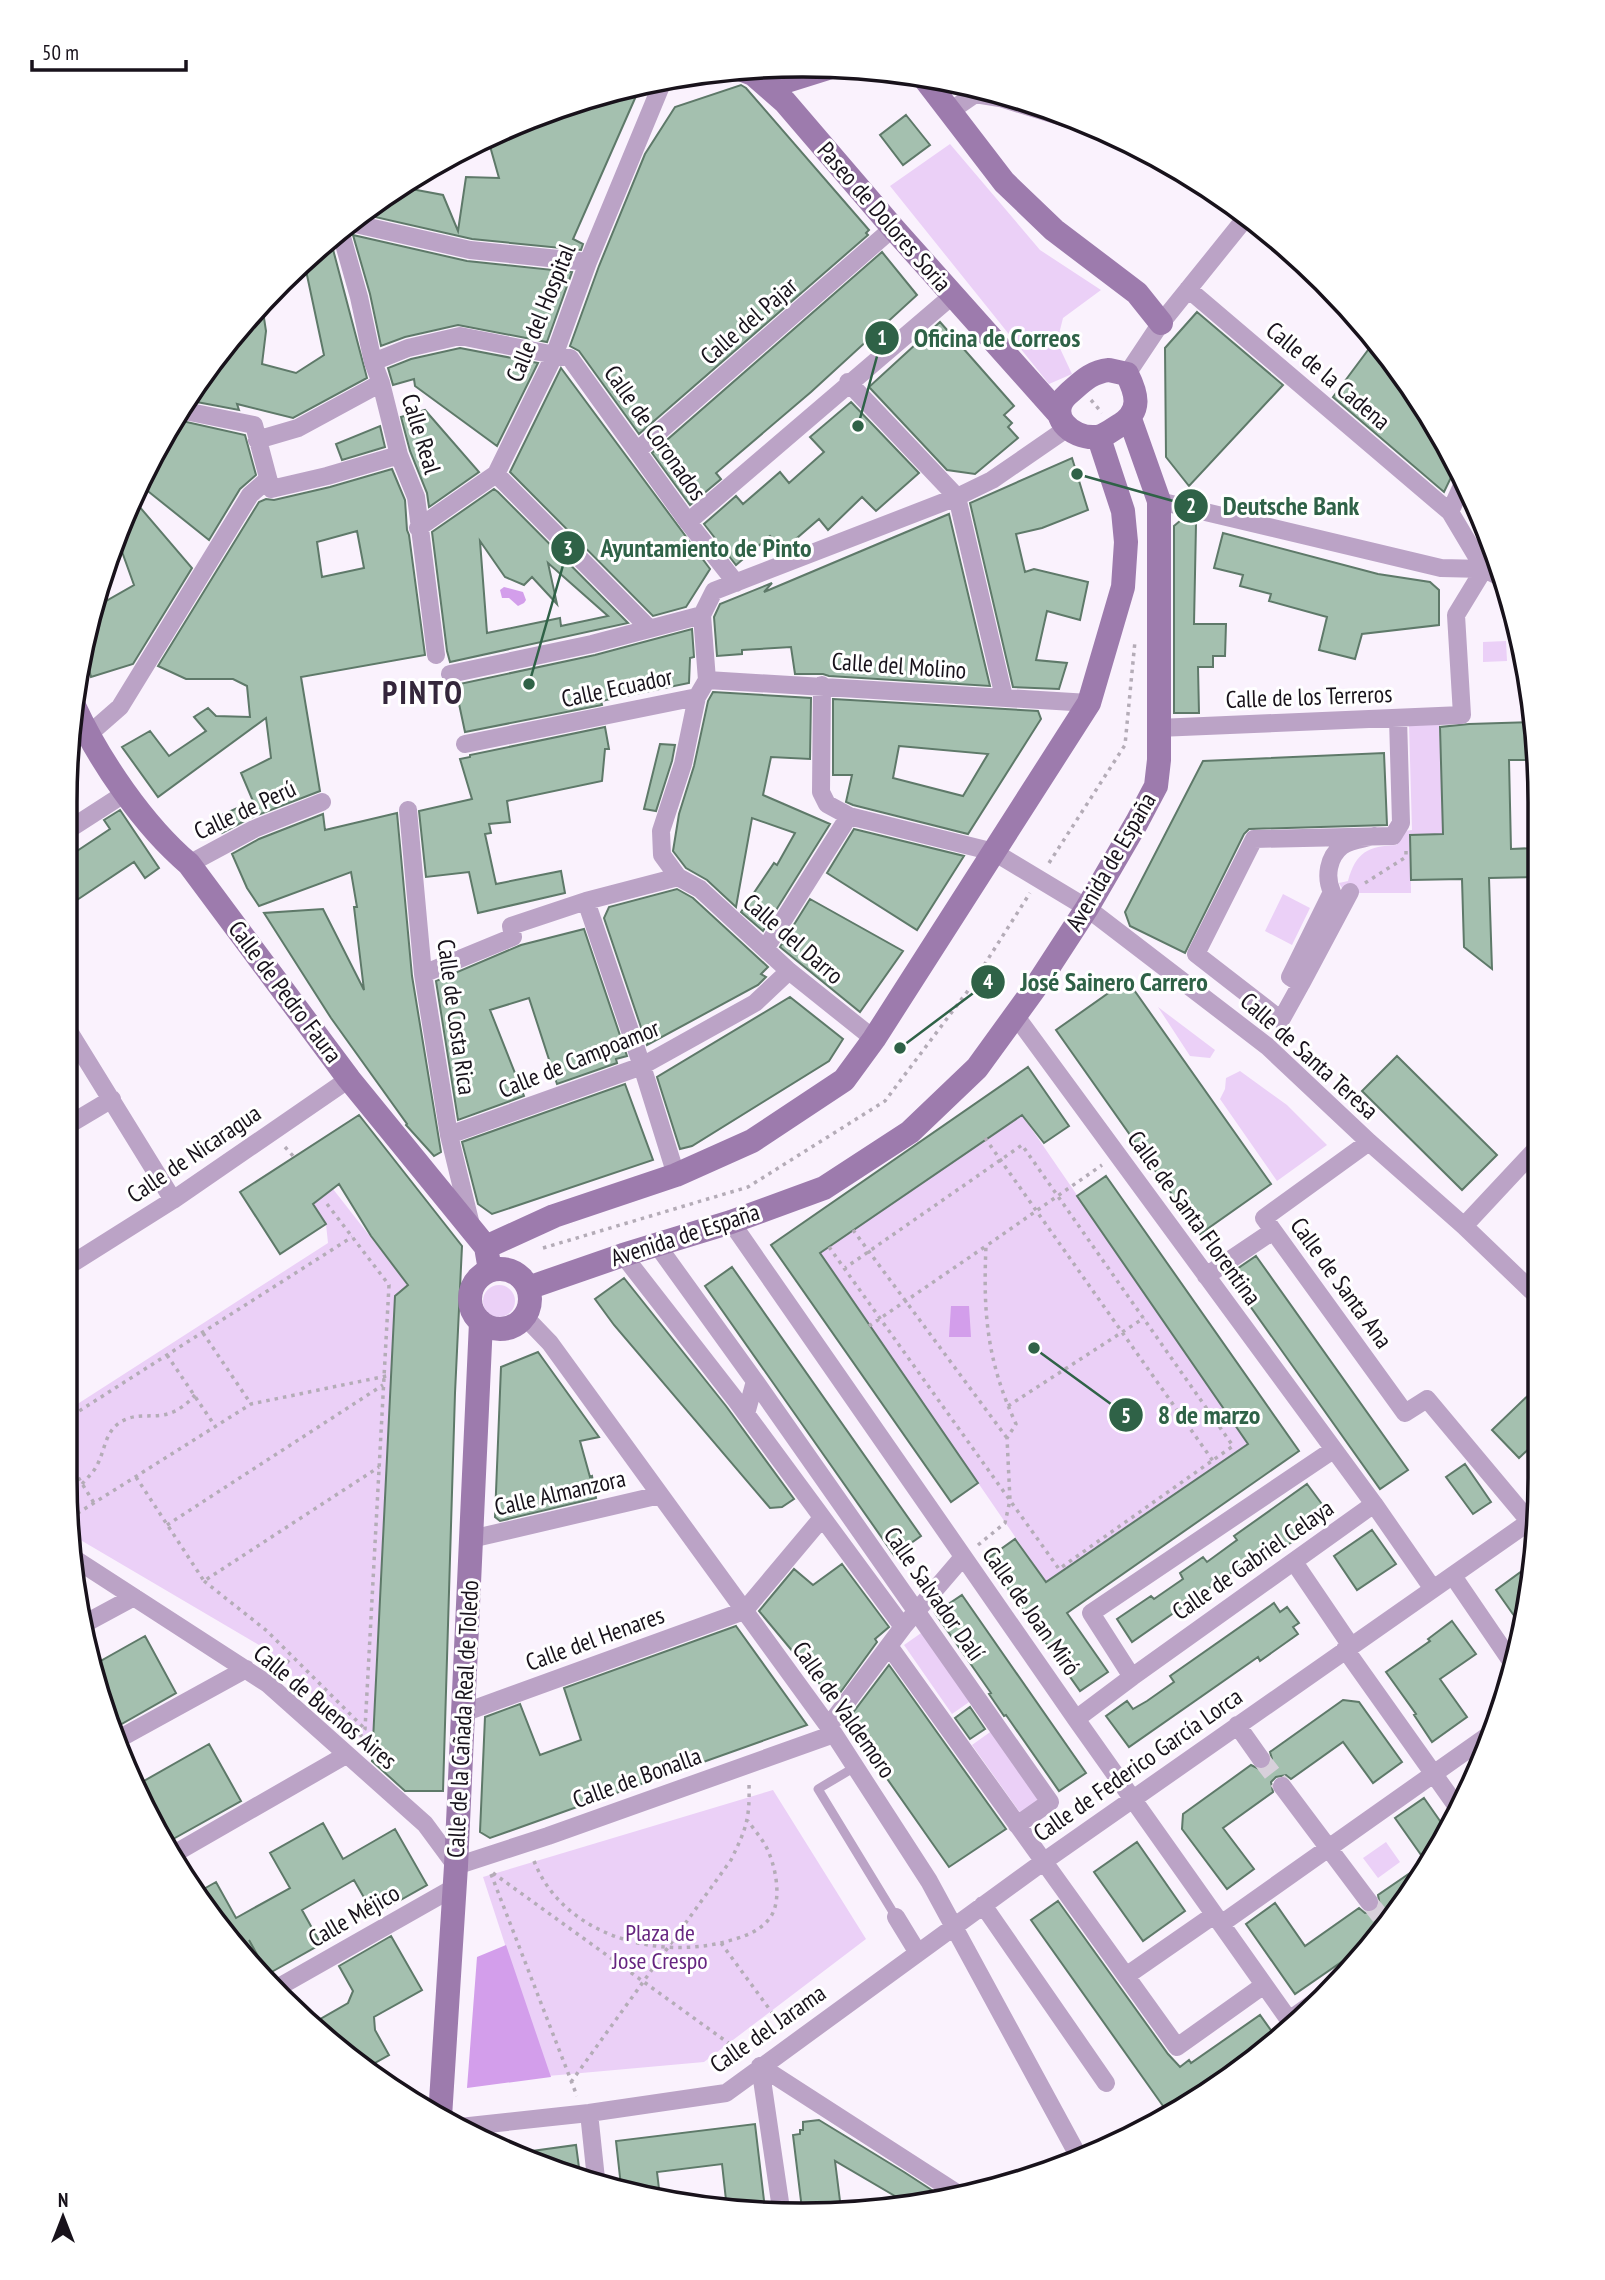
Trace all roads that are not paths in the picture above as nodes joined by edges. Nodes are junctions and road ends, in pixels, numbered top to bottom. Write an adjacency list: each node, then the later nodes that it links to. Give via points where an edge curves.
1 (799, 77): 3 (street, Paseo de Dolores Soria, via 780,83)
2 (756, 79): 10 (street, Paseo de Dolores Soria, via 785,102)
3 (761, 79)
4 (932, 89): 7 (street)
5 (659, 92): 12 (street, Calle del Hospital)
6 (970, 97): 7 (street)
7 (949, 112): 15 (street, via 1004,182 1054,230 1137,293)
8 (1240, 224): 13 (street)
9 (363, 226): 12 (street, via 470,250)
10 (893, 228): 14 (street, Paseo de Dolores Soria); 26 (street, Calle del Pajar)
11 (343, 241): 17 (street, Calle Real)
12 (588, 262): 16 (street, Calle del Hospital)
13 (1188, 289): 15 (street); 33 (street, Calle de la Cadena)
14 (952, 296): 19 (street); 23 (street, Paseo de Dolores Soria)
15 (1161, 323): 18 (street)
16 (554, 356): 17 (street, Calle de Coronados, via 460,336); 26 (street, Calle de Coronados, via 570,358 581,370); 28 (street, Calle del Hospital)
17 (373, 362): 20 (street, Calle Real)
18 (1126, 374): 22 (street, via 1136,406); 23 (street, via 1094,372 1063,398)
19 (848, 382): 31 (street); 34 (street)
20 (381, 383): 24 (street, via 298,428); 27 (street, Calle Real)
21 (190, 413): 24 (street)
22 (1130, 419): 25 (street); 32 (street, Avenida de España)
23 (1063, 421): 25 (street, via 1081,436); 31 (street, via 992,480)
24 (255, 432): 29 (street)
25 (1099, 438): 47 (street, via 1123,511 1126,542 1123,587)
26 (638, 450): 34 (street, Calle de Coronados)
27 (399, 455): 29 (street, via 327,476); 35 (street, Calle Real, via 416,497)
28 (496, 474): 35 (street, Calle del Hospital); 40 (street)
29 (269, 484): 51 (street, via 250,495 120,707)
30 (1458, 494): 33 (street)
31 (957, 497): 38 (street); 46 (street)
32 (1159, 500): 36 (street, via 1441,568); 50 (street, Avenida de España)
33 (1450, 512): 36 (street, Calle de la Cadena)
34 (688, 522): 38 (street, Calle de Coronados)
35 (418, 528): 41 (street, Calle Real)
36 (1484, 569): 37 (street); 48 (street, Calle de los Terreros, via 1456,615 1462,715)
37 (1490, 572)
38 (736, 583): 39 (street, via 714,592)
39 (702, 615): 40 (street); 43 (street)
40 (649, 628): 42 (street)
41 (436, 655)
42 (450, 674)
43 (707, 680): 44 (street, Calle del Molino); 45 (street)
44 (822, 685): 46 (street, Calle del Molino); 56 (street, via 821,792 827,804)
45 (697, 697): 52 (street, Calle Ecuador); 61 (street, via 662,831 662,855)
46 (1004, 697): 47 (street, Calle del Molino)
47 (1089, 704): 59 (street)
48 (1398, 718): 50 (street, Calle de los Terreros); 58 (street, via 1403,827 1393,836)
49 (82, 722): 51 (street, Calle de Pedro Faura)
50 (1158, 728): 64 (street, Avenida de España, via 1156,786)
51 (88, 735): 53 (street, Calle de Pedro Faura)
52 (465, 744)
53 (127, 792): 57 (street); 60 (street, Calle de Pedro Faura, via 167,845)
54 (322, 802): 60 (street, Calle de Perú, via 254,829)
55 (408, 810): 67 (street, Calle de Costa Rica)
56 (849, 816): 59 (street, Calle de Santa Teresa); 65 (street)
57 (77, 824)
58 (1374, 836): 68 (street, via 1342,846 1333,857 1327,881 1332,892 1290,977); 68 (street, via 1254,839 1196,954 1281,1020)
59 (995, 852): 64 (street, Calle de Santa Teresa); 70 (street)
60 (189, 864): 73 (street, Calle de Pedro Faura)
61 (678, 877): 63 (street); 65 (street, Calle del Darro, via 700,889)
62 (1350, 892): 68 (street)
63 (586, 901): 67 (street, via 512,926 513,937); 72 (street)
64 (1087, 908): 69 (street, Avenida de España); 77 (street, Calle de Santa Teresa, via 1267,1046)
65 (765, 949): 66 (street, Calle del Darro)
66 (789, 971): 70 (street, Calle del Darro); 72 (street, Calle de Campoamor, via 755,1003)
67 (423, 974): 76 (street, Calle de Costa Rica)
68 (1301, 984)
69 (1015, 1015): 81 (street, Avenida de España, via 977,1068 910,1132 824,1188); 88 (street, Calle de Santa Florentina)
70 (874, 1039): 79 (street, via 844,1080 752,1141)
71 (77, 1044): 74 (street)
72 (642, 1066): 76 (street, Calle de Campoamor); 79 (street)
73 (349, 1079): 80 (street, Calle de Nicaragua); 85 (street, Calle de Pedro Faura)
74 (112, 1099): 75 (street); 80 (street)
75 (77, 1120)
76 (449, 1135): 85 (street, Calle de Costa Rica)
77 (1369, 1142): 82 (street, Calle de Santa Teresa); 83 (street, Calle de Santa Ana, via 1264,1218)
78 (1528, 1158): 82 (street)
79 (676, 1175): 85 (street, via 554,1216)
80 (173, 1200): 87 (street, Calle de Nicaragua)
81 (731, 1222): 84 (street, Avenida de España); 102 (street, Calle de Joan Miró)
82 (1464, 1226): 89 (street, Calle de Santa Teresa)
83 (1273, 1231): 88 (street); 98 (street, Calle de Santa Ana, via 1405,1413 1427,1399)
84 (657, 1245): 86 (street, Avenida de España); 93 (street, Calle Salvador Dalí)
85 (483, 1249): 90 (street); 92 (street, via 469,1300)
86 (623, 1255): 90 (street, Avenida de España); 94 (street, Calle Salvador Dalí)
87 (77, 1260)
88 (1206, 1276): 95 (street, Calle de Santa Florentina)
89 (1528, 1287)
90 (528, 1289): 91 (street)
91 (524, 1316): 92 (street, via 517,1324 500,1329); 96 (street, Calle de Valdemoro, via 550,1343)
92 (481, 1322): 101 (street, Calle de la Cañada Real de Toledo)
93 (755, 1381): 94 (street); 109 (street, Calle Salvador Dalí)
94 (746, 1414): 99 (street, Calle Salvador Dalí)
95 (1333, 1450): 97 (street, Calle de Santa Florentina); 116 (street, via 1090,1613)
96 (660, 1495): 101 (street, Calle Almanzora); 108 (street, Calle de Valdemoro)
97 (1374, 1504): 103 (street, Calle de Gabriel Celaya); 106 (street, Calle de Santa Florentina)
98 (1527, 1511)
99 (822, 1518): 108 (street); 111 (street, Calle Salvador Dalí)
100 (1526, 1525): 105 (street, Calle de Federico García Lorca)
101 (471, 1539): 117 (street, Calle de la Cañada Real de Toledo)
102 (963, 1557): 109 (street); 118 (street, Calle de Joan Miró)
103 (1294, 1562): 113 (street); 116 (street, Calle de Gabriel Celaya)
104 (82, 1564): 107 (street, Calle de Buenos Aires)
105 (1453, 1576): 106 (street, Calle de Federico García Lorca); 114 (street)
106 (1433, 1589): 113 (street, Calle de Federico García Lorca)
107 (134, 1597): 110 (street); 115 (street, Calle de Buenos Aires)
108 (744, 1611): 117 (street, Calle del Henares); 120 (street, Calle de Valdemoro)
109 (917, 1612): 111 (street); 130 (street, Calle Salvador Dalí, via 1050,1802)
110 (91, 1620)
111 (903, 1627): 112 (street)
112 (889, 1646): 120 (street); 130 (street)
113 (1348, 1648): 119 (street, Calle de Federico García Lorca); 126 (street)
114 (1506, 1653)
115 (246, 1669): 121 (street); 123 (street, Calle de Buenos Aires)
116 (1132, 1677): 118 (street)
117 (463, 1713): 134 (street, Calle de la Cañada Real de Toledo)
118 (1076, 1719): 128 (street, Calle de Joan Miró)
119 (1237, 1725): 124 (street); 128 (street, Calle de Federico García Lorca)
120 (831, 1730): 125 (street, Calle de Valdemoro); 134 (street, Calle de Bonalla, via 748,1765 527,1843)
121 (125, 1736)
122 (1477, 1743): 126 (street)
123 (346, 1755): 132 (street); 134 (street, Calle de Buenos Aires, via 425,1824)
124 (1261, 1759)
125 (855, 1767): 137 (lane, via 818,1789); 139 (street, Calle de Valdemoro)
126 (1433, 1774): 129 (street); 131 (street)
127 (1282, 1786): 131 (street)
128 (1132, 1799): 133 (street, Calle de Federico García Lorca); 138 (street, Calle de Joan Miró)
129 (1452, 1800)
130 (1017, 1825): 133 (street)
131 (1328, 1848): 135 (street); 138 (street)
132 (180, 1850)
133 (1043, 1862): 136 (street, Calle de Federico García Lorca); 141 (street)
134 (455, 1876): 142 (street, Calle Méjico); 147 (street, Calle de la Cañada Real de Toledo)
135 (1369, 1902)
136 (983, 1905): 139 (street, Calle de Federico García Lorca); 146 (street)
137 (896, 1917): 140 (street)
138 (1217, 1919): 141 (street); 143 (street, Calle de Joan Miró)
139 (955, 1927): 140 (street, Calle del Jarama); 150 (street, Calle de Valdemoro)
140 (918, 1953): 145 (street, Calle del Jarama)
141 (1126, 1976): 143 (street, via 1177,2047)
142 (283, 1984)
143 (1264, 1985): 144 (street, Calle de Joan Miró)
144 (1287, 2018)
145 (760, 2066): 148 (street, Calle del Jarama, via 726,2093); 152 (street); 153 (street)
146 (1106, 2083)
147 (441, 2106)
148 (586, 2113): 149 (street, Calle del Jarama); 151 (street)
149 (477, 2125)
150 (1075, 2150)
151 (595, 2172)
152 (951, 2187)
153 (780, 2202)

